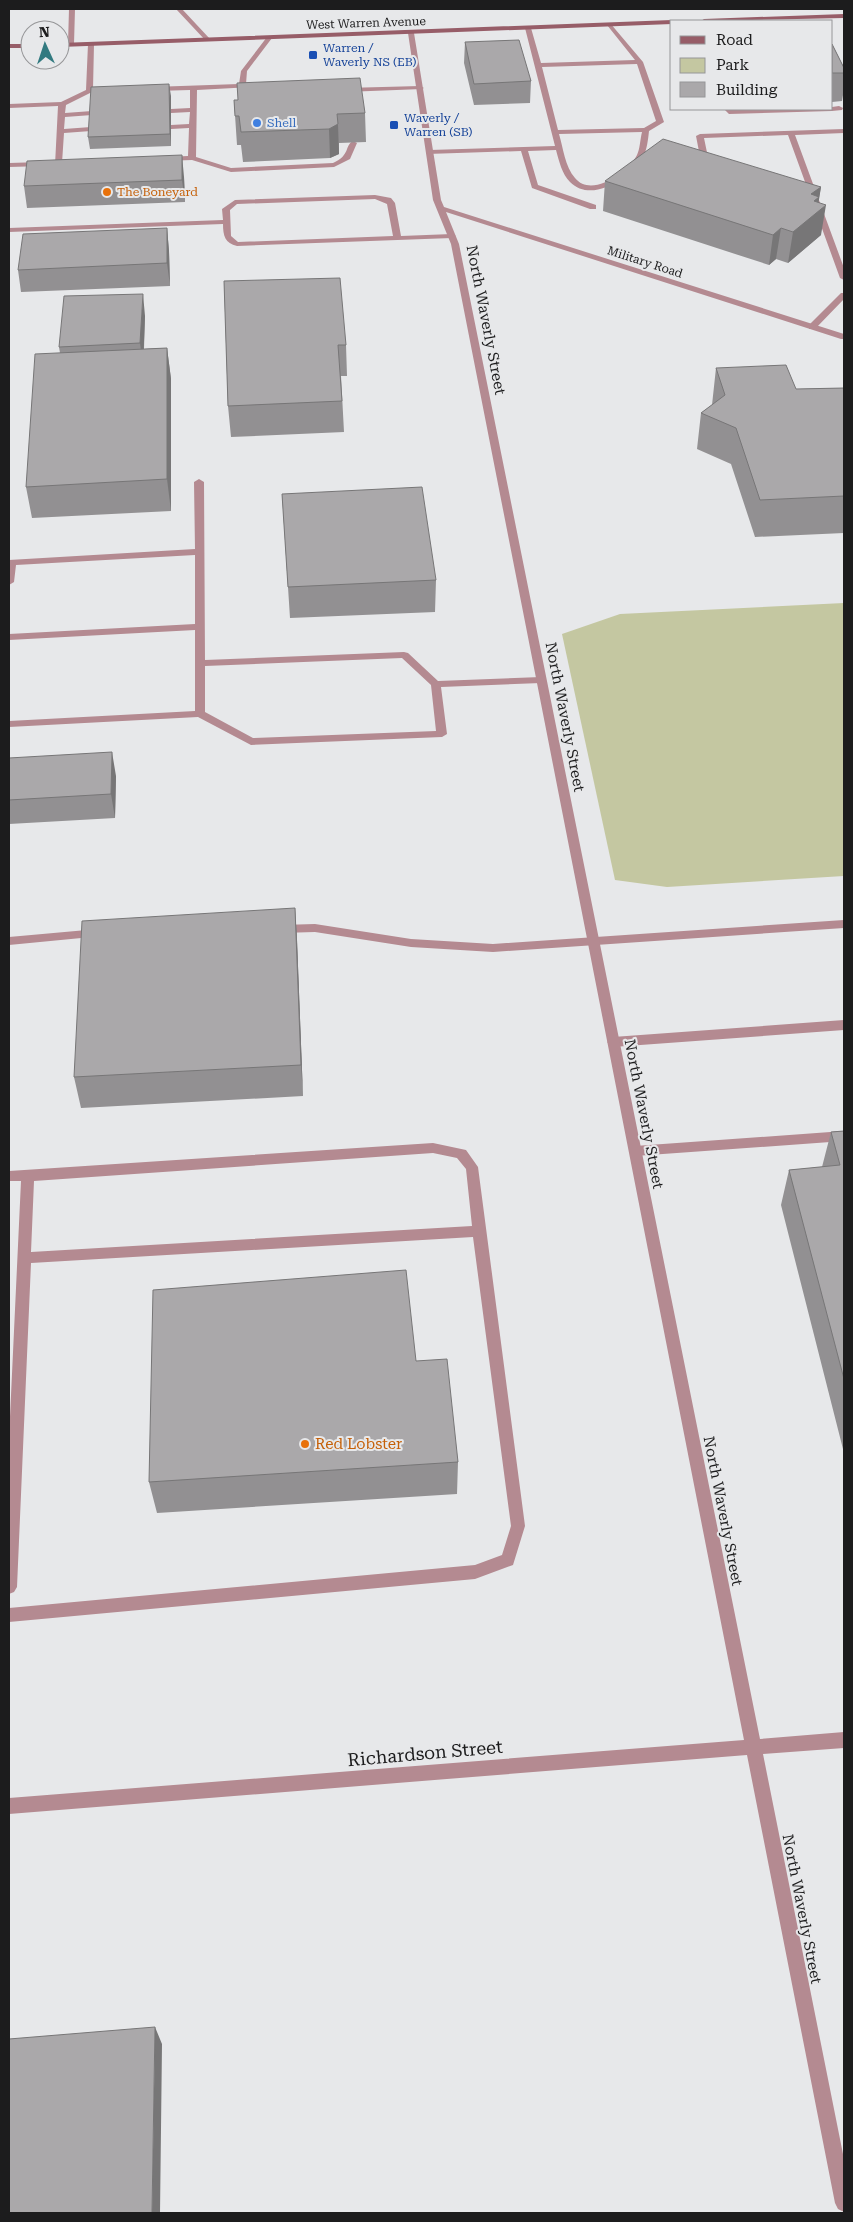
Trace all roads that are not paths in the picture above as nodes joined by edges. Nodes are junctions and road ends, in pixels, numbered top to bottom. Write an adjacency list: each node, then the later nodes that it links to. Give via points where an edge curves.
1 (72, 9): 11 (street)
2 (179, 9): 10 (street)
3 (844, 16): 4 (main road)
4 (732, 20)
5 (670, 22): 6 (main road, West Warren Avenue)
6 (610, 25): 7 (main road, West Warren Avenue); 13 (street)
7 (528, 28): 8 (main road, West Warren Avenue); 14 (street)
8 (411, 33): 9 (main road, West Warren Avenue); 18 (street, North Waverly Street)
9 (269, 38): 10 (main road, West Warren Avenue); 15 (street, via 244,71)
10 (208, 40): 12 (main road, West Warren Avenue)
11 (71, 44): 12 (main road, West Warren Avenue)
12 (91, 44): 23 (street)
13 (640, 62): 14 (street); 36 (street, via 660,122)
14 (538, 65): 38 (street)
15 (242, 86): 16 (street); 17 (street)
16 (194, 87): 19 (street); 27 (street)
17 (261, 87)
18 (420, 88): 22 (street); 44 (street, North Waverly Street)
19 (146, 89)
20 (118, 90): 23 (street)
21 (336, 90): 22 (street)
22 (346, 90): 24 (street)
23 (89, 91): 25 (street)
24 (347, 99)
25 (62, 104): 26 (street); 32 (street)
26 (9, 106)
27 (194, 110): 30 (street); 33 (street)
28 (728, 110): 29 (street)
29 (794, 110)
30 (171, 111)
31 (92, 113): 32 (street)
32 (61, 115): 37 (street)
33 (193, 126): 34 (street); 45 (street)
34 (171, 127)
35 (91, 130): 37 (street)
36 (646, 130): 38 (street); 42 (street, via 640,156 617,180 597,187 581,187 572,180)
37 (60, 131): 48 (street)
38 (554, 132): 42 (street)
39 (844, 132): 40 (street)
40 (791, 134): 50 (street, via 700,136); 52 (street)
41 (353, 142): 45 (street, via 351,154 334,166 231,170)
42 (560, 148): 43 (street)
43 (524, 149): 44 (street); 53 (street, via 535,186)
44 (430, 152): 54 (street, North Waverly Street)
45 (192, 158): 46 (street)
46 (154, 159)
47 (67, 162): 48 (street)
48 (58, 163): 49 (street)
49 (9, 165)
50 (708, 176)
51 (808, 203): 52 (street)
52 (817, 206): 59 (street)
53 (593, 207)
54 (440, 208): 57 (street, North Waverly Street); 61 (street, Military Road)
55 (227, 222): 56 (street); 58 (street, via 228,238 237,244); 58 (street, via 226,209 235,202 375,197 391,203)
56 (9, 230)
57 (452, 236): 58 (street); 69 (street, North Waverly Street)
58 (398, 238)
59 (844, 278)
60 (844, 294): 61 (street)
61 (812, 327): 62 (street, Military Road)
62 (844, 337)
63 (199, 482): 64 (street)
64 (199, 552): 65 (street, via 11,562); 66 (street)
65 (9, 582)
66 (200, 627): 67 (street); 68 (street)
67 (9, 637)
68 (200, 664): 70 (street, via 404,654); 71 (street)
69 (541, 680): 70 (street); 77 (street, North Waverly Street)
70 (436, 684): 71 (street, via 442,734 251,742)
71 (200, 714): 72 (street)
72 (9, 724)
73 (844, 924): 77 (street)
74 (266, 929): 77 (street, via 315,928 410,944 493,948)
75 (110, 933): 76 (street)
76 (9, 941)
77 (593, 942): 79 (street, North Waverly Street)
78 (844, 1025): 79 (street)
79 (613, 1042): 81 (street, North Waverly Street)
80 (844, 1136): 81 (street)
81 (635, 1151): 89 (street, North Waverly Street)
82 (9, 1176): 83 (street)
83 (28, 1176): 84 (street, via 433,1148 462,1154 472,1167); 85 (street)
84 (479, 1231): 85 (street); 87 (street, via 518,1526 508,1560 475,1572)
85 (24, 1258): 86 (street)
86 (9, 1587)
87 (9, 1615)
88 (844, 1740): 89 (street, Richardson Street)
89 (754, 1747): 90 (street, Richardson Street); 91 (street, North Waverly Street)
90 (9, 1806)
91 (844, 2203)

